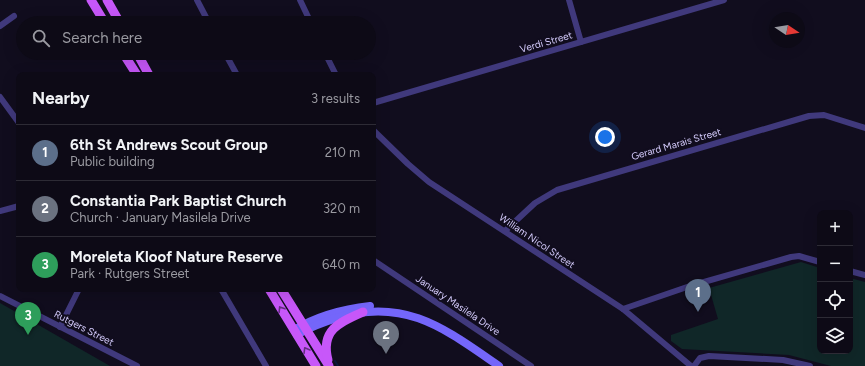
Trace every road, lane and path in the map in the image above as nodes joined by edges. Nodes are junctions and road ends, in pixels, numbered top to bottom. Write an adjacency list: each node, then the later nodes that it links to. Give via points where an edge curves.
1 (91, 0): 10 (main road)
2 (107, 0): 11 (main road)
3 (197, 0): 12 (street)
4 (300, 0): 13 (street)
5 (569, 0): 15 (street)
6 (697, 0): 8 (street)
7 (724, 0): 8 (street, Verdi Street)
8 (702, 7): 15 (street, Verdi Street)
9 (14, 16): 14 (street)
10 (101, 16)
11 (116, 16)
12 (205, 16)
13 (308, 16)
14 (0, 26)
15 (581, 42): 25 (street, Verdi Street)
16 (127, 60): 20 (main road)
17 (141, 60): 21 (main road)
18 (229, 60): 22 (street)
19 (328, 60): 23 (street)
20 (135, 72)
21 (148, 72)
22 (235, 72)
23 (334, 72)
24 (0, 97): 26 (street)
25 (376, 102)
26 (16, 119)
27 (865, 128): 31 (street, Gerard Marais Street, via 817,115 747,134 557,190 535,203)
28 (376, 133): 31 (street, William Nicol Street, via 430,182)
29 (16, 207): 30 (street)
30 (0, 211)
31 (505, 231): 41 (street, William Nicol Street)
32 (817, 261): 41 (street, via 799,256 791,257 690,286)
33 (376, 262): 52 (street, January Masilela Drive)
34 (853, 272): 35 (street)
35 (865, 275)
36 (78, 292): 43 (street)
37 (223, 292): 48 (street)
38 (271, 292): 46 (main road, one-way to 38)
39 (284, 292): 44 (main road)
40 (0, 296): 43 (street, Rutgers Street)
41 (623, 309): 53 (street, William Nicol Street)
42 (363, 312): 44 (main road); 45 (main road, via 402,313); 50 (main road, via 341,322 329,334 326,349)
43 (60, 327): 47 (street, Rutgers Street)
44 (304, 327): 45 (main road, via 340,311 356,307 385,306 418,313 437,322); 46 (main road); 50 (main road)
45 (448, 331): 51 (main road)
46 (295, 332): 49 (main road, one-way to 46)
47 (137, 366)
48 (266, 366)
49 (316, 366)
50 (329, 366)
51 (500, 366)
52 (532, 366)
53 (693, 366): 54 (street, via 700,358 709,356 783,360)
54 (810, 366)

